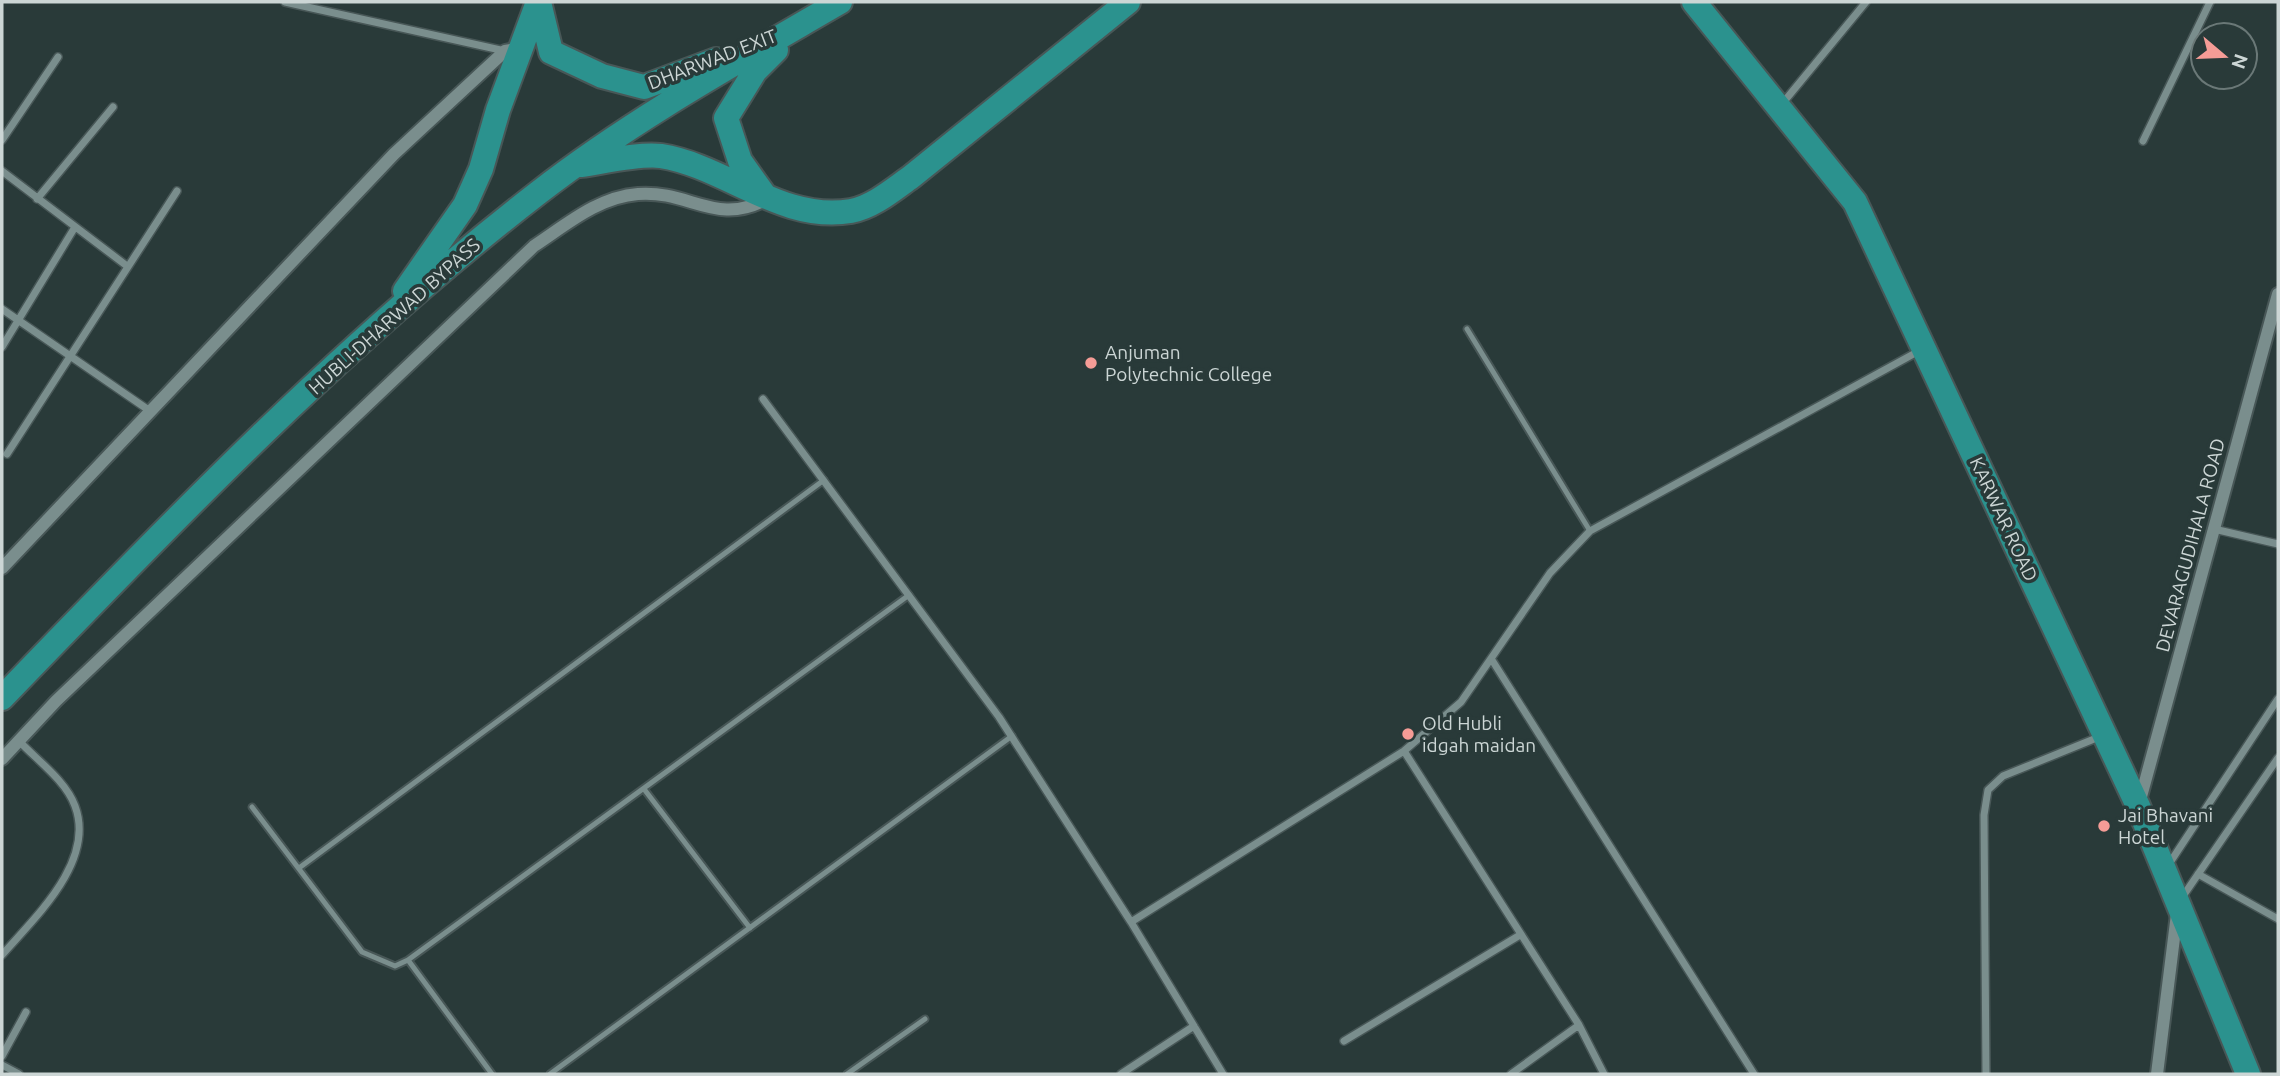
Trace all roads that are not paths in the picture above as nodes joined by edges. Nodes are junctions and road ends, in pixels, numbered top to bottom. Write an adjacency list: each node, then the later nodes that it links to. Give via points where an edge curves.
1 (285, 2): 9 (street)
2 (539, 2): 8 (highway, DHARWAD EXIT, via 551,51 602,76 644,88); 9 (highway)
3 (840, 2): 8 (highway, HUBLI-DHARWAD BYPASS)
4 (1128, 2): 19 (highway, via 881,198 851,211 806,209)
5 (1694, 2): 12 (highway, KARWAR ROAD)
6 (1866, 2): 12 (street)
7 (2210, 2): 14 (street)
8 (803, 23): 15 (highway, HUBLI-DHARWAD BYPASS, via 668,103); 19 (highway, via 755,71 726,118 740,161)
9 (513, 50): 24 (highway, via 481,169 465,205); 31 (street, via 394,155)
10 (58, 57): 13 (street)
11 (113, 107): 18 (street)
12 (1779, 108): 28 (highway, KARWAR ROAD, via 1855,202)
13 (2, 140)
14 (2143, 141)
15 (576, 165): 19 (highway, via 659,156 710,171); 24 (highway, HUBLI-DHARWAD BYPASS)
16 (2, 170): 18 (street)
17 (177, 191): 21 (street)
18 (37, 199): 20 (street)
19 (767, 199): 44 (street, via 747,210 726,211 639,194 603,201 534,246)
20 (75, 228): 21 (street); 25 (street)
21 (127, 267): 29 (street)
22 (2278, 294): 34 (street, DEVARAGUDIHALA ROAD)
23 (2, 309): 25 (street)
24 (389, 317): 40 (highway, HUBLI-DHARWAD BYPASS, via 164,529)
25 (16, 320): 27 (street); 29 (street)
26 (1467, 329): 35 (lane)
27 (2, 347)
28 (1924, 348): 35 (street); 42 (highway, KARWAR ROAD)
29 (68, 355): 31 (street); 32 (street)
30 (763, 399): 33 (street)
31 (150, 411): 37 (street)
32 (7, 454)
33 (824, 480): 38 (street); 51 (lane)
34 (2214, 529): 36 (street); 49 (street, DEVARAGUDIHALA ROAD)
35 (1591, 531): 39 (street, via 1550,573)
36 (2278, 544)
37 (4, 563)
38 (909, 595): 43 (street); 48 (lane)
39 (1492, 660): 45 (street, via 1461,702); 76 (street)
40 (2, 698)
41 (2278, 699): 52 (street)
42 (2105, 734): 49 (highway, KARWAR ROAD); 77 (street, via 2003,776 1988,790 1984,815)
43 (1012, 736): 56 (street); 57 (lane)
44 (19, 741): 47 (street); 59 (street, via 66,790 76,807 79,831 73,859 58,887)
45 (1404, 751): 56 (street); 58 (street)
46 (2278, 758): 53 (street)
47 (2, 759)
48 (644, 789): 57 (lane); 60 (lane)
49 (2138, 806): 52 (highway, KARWAR ROAD)
50 (252, 807): 51 (lane)
51 (299, 868): 60 (lane, via 362,952 396,966)
52 (2165, 871): 54 (highway, KARWAR ROAD)
53 (2199, 873): 54 (street); 55 (street)
54 (2178, 903): 78 (street); 79 (highway, KARWAR ROAD)
55 (2278, 919)
56 (1131, 922): 64 (street)
57 (750, 928): 70 (lane)
58 (1520, 935): 63 (street); 65 (street)
59 (2, 954)
60 (408, 960): 69 (lane)
61 (26, 1012): 66 (street)
62 (925, 1019): 71 (lane)
63 (1579, 1025): 74 (street); 75 (street)
64 (1194, 1026): 72 (street); 73 (street)
65 (1344, 1041)
66 (2, 1056)
67 (2, 1065): 68 (street)
68 (19, 1074)
69 (492, 1074)
70 (550, 1074)
71 (847, 1074)
72 (1121, 1074)
73 (1223, 1074)
74 (1511, 1074)
75 (1604, 1074)
76 (1754, 1074)
77 (1986, 1074)
78 (2157, 1074)
79 (2248, 1074)

